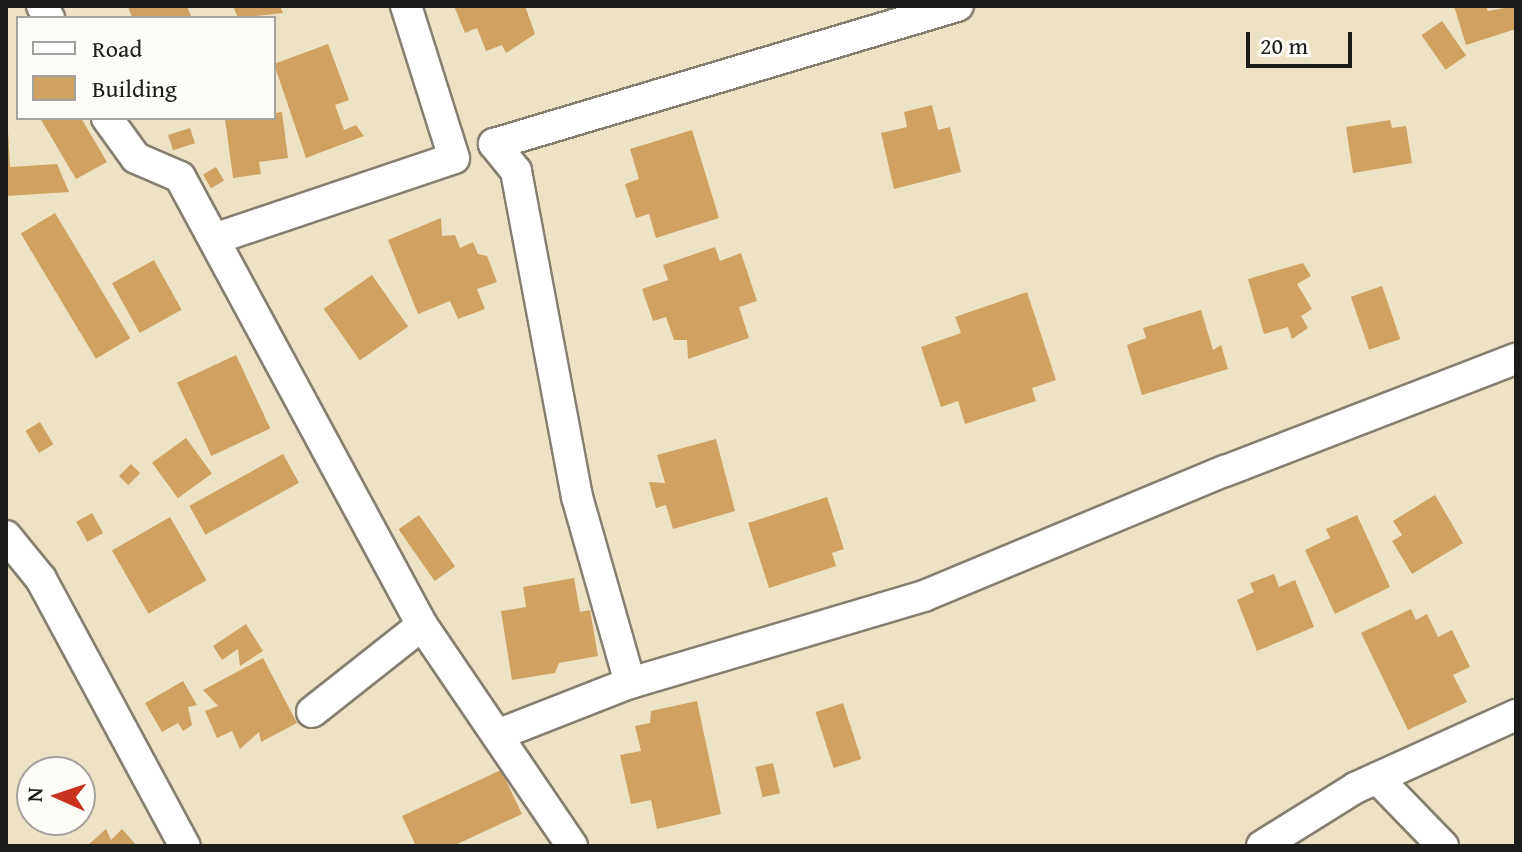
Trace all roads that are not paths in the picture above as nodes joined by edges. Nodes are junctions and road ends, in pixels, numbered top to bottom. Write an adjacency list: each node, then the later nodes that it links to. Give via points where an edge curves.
1 (406, 6): 5 (street)
2 (958, 6): 4 (street)
3 (108, 120): 6 (street, via 136,158 180,177)
4 (494, 144): 5 (street); 10 (street, via 516,171 577,497)
5 (454, 158): 6 (street)
6 (214, 239): 9 (street)
7 (1516, 359): 10 (street, via 1225,471 924,596)
8 (6, 536): 15 (street, via 41,579)
9 (422, 625): 11 (street); 13 (street)
10 (630, 683): 13 (street)
11 (312, 712)
12 (1516, 715): 14 (street)
13 (497, 735): 16 (street)
14 (1377, 778): 17 (street); 18 (street)
15 (185, 846)
16 (572, 846)
17 (1262, 846)
18 (1443, 846)

